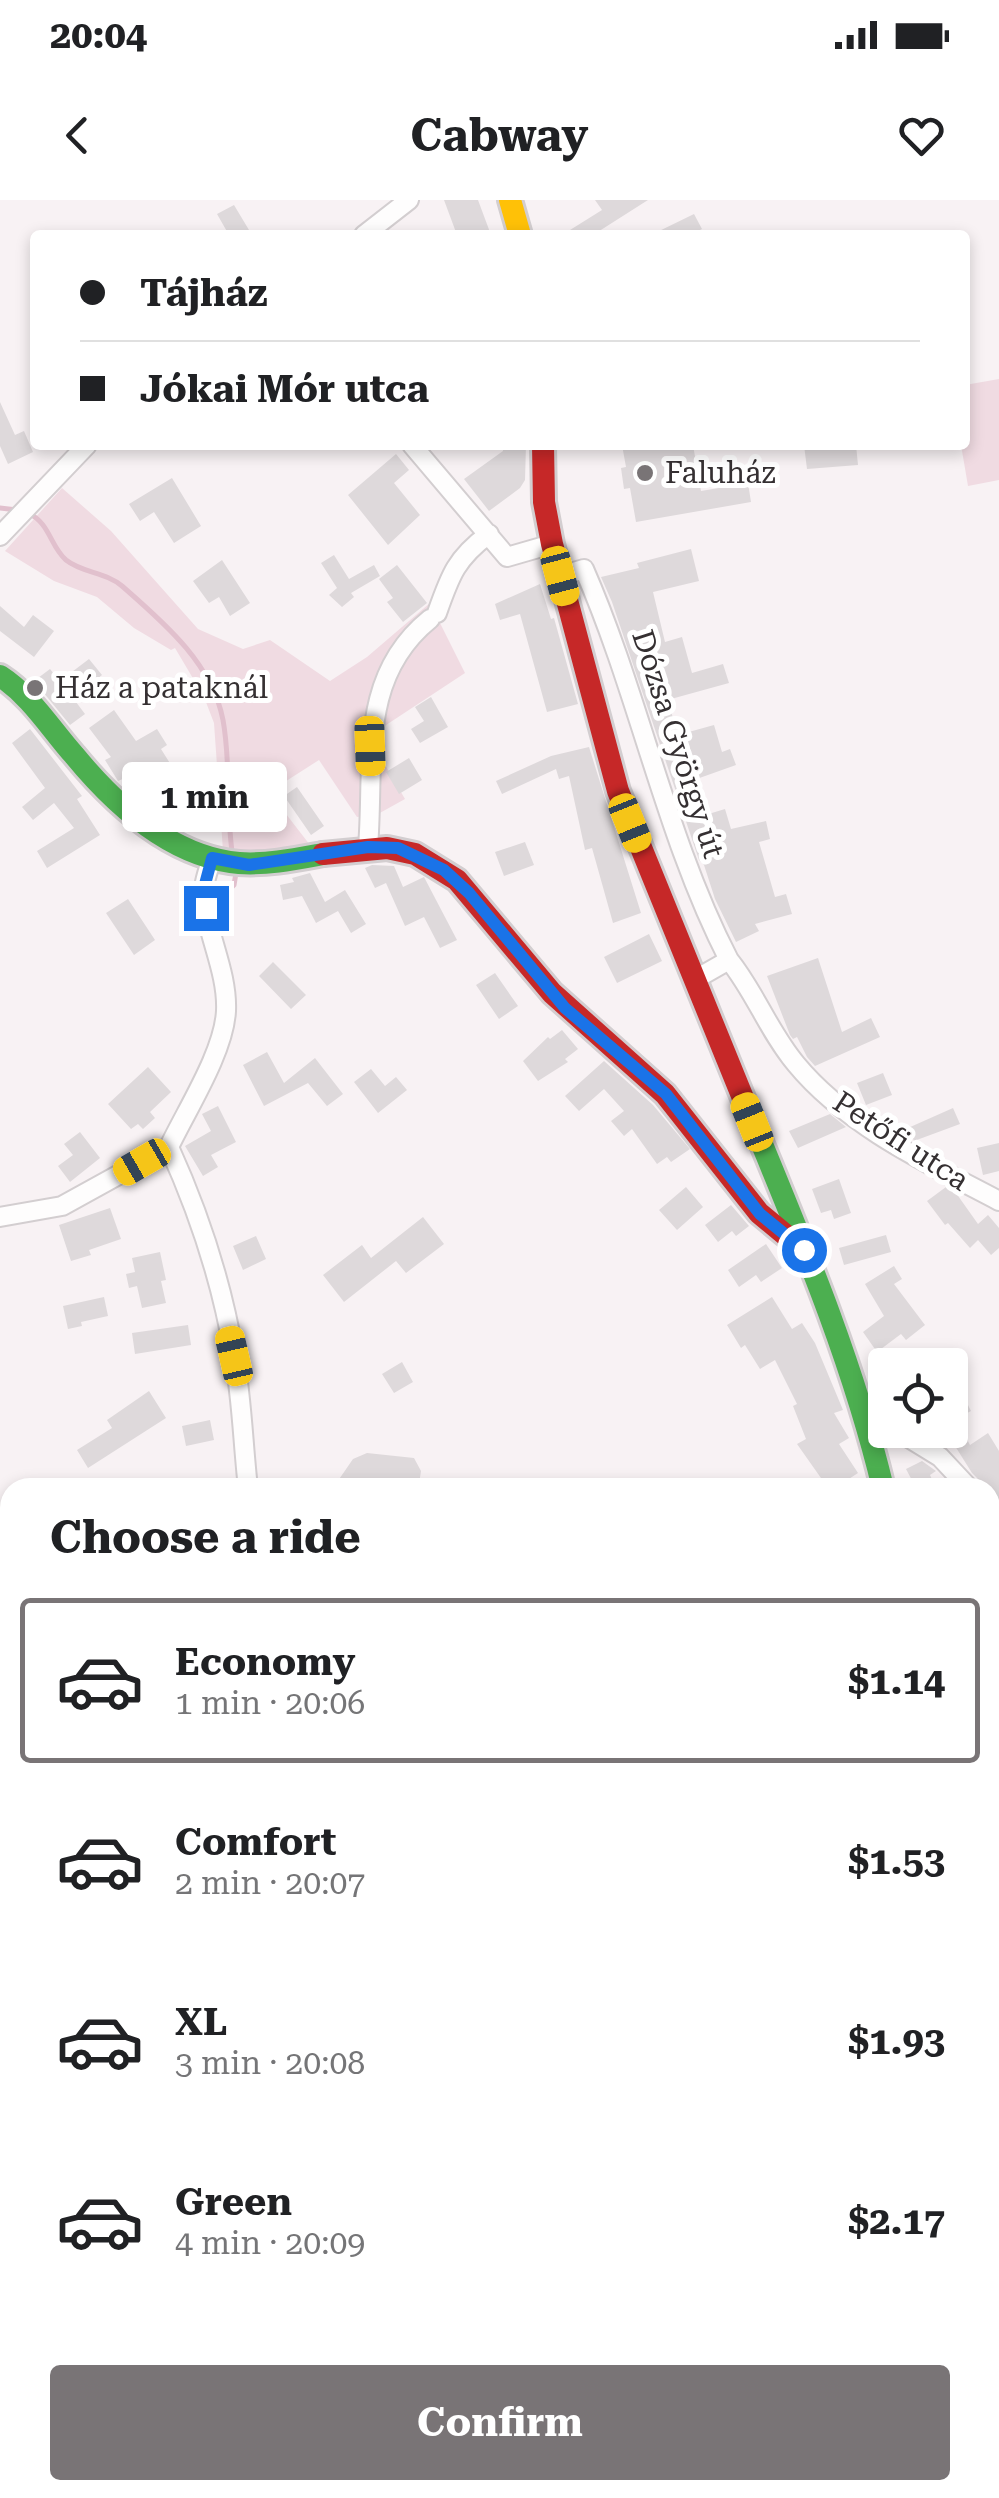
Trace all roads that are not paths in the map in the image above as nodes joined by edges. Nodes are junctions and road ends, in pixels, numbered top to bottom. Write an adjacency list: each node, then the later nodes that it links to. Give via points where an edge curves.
1 (409, 200): 3 (street)
2 (510, 200): 4 (main road)
3 (370, 230)
4 (519, 230)
5 (82, 450): 9 (street)
6 (416, 450): 8 (street)
7 (543, 450): 10 (main road)
8 (483, 527): 10 (street, via 507,557); 13 (street, via 456,564 433,616 400,648 373,718)
9 (5, 530)
10 (552, 544): 11 (main road)
11 (560, 576): 15 (street, Dózsa György út, via 584,569 680,852); 16 (main road, via 618,791)
12 (0, 676): 14 (main road, via 20,690 130,817)
13 (368, 847): 14 (main road, via 260,864); 20 (main road, via 398,848 444,870 469,893 565,1008 666,1094 760,1214)
14 (212, 858): 17 (street, via 204,888 226,1013 218,1044)
15 (728, 960): 16 (street); 18 (street, Petőfi utca, via 795,1063 818,1086 870,1129)
16 (694, 980): 20 (main road)
17 (168, 1146): 19 (street, via 62,1206); 24 (street, via 217,1280 234,1356)
18 (999, 1201)
19 (0, 1217)
20 (804, 1250): 21 (main road)
21 (868, 1403)
22 (879, 1448): 25 (main road)
23 (924, 1448): 26 (street)
24 (247, 1478)
25 (882, 1478)
26 (959, 1478)

